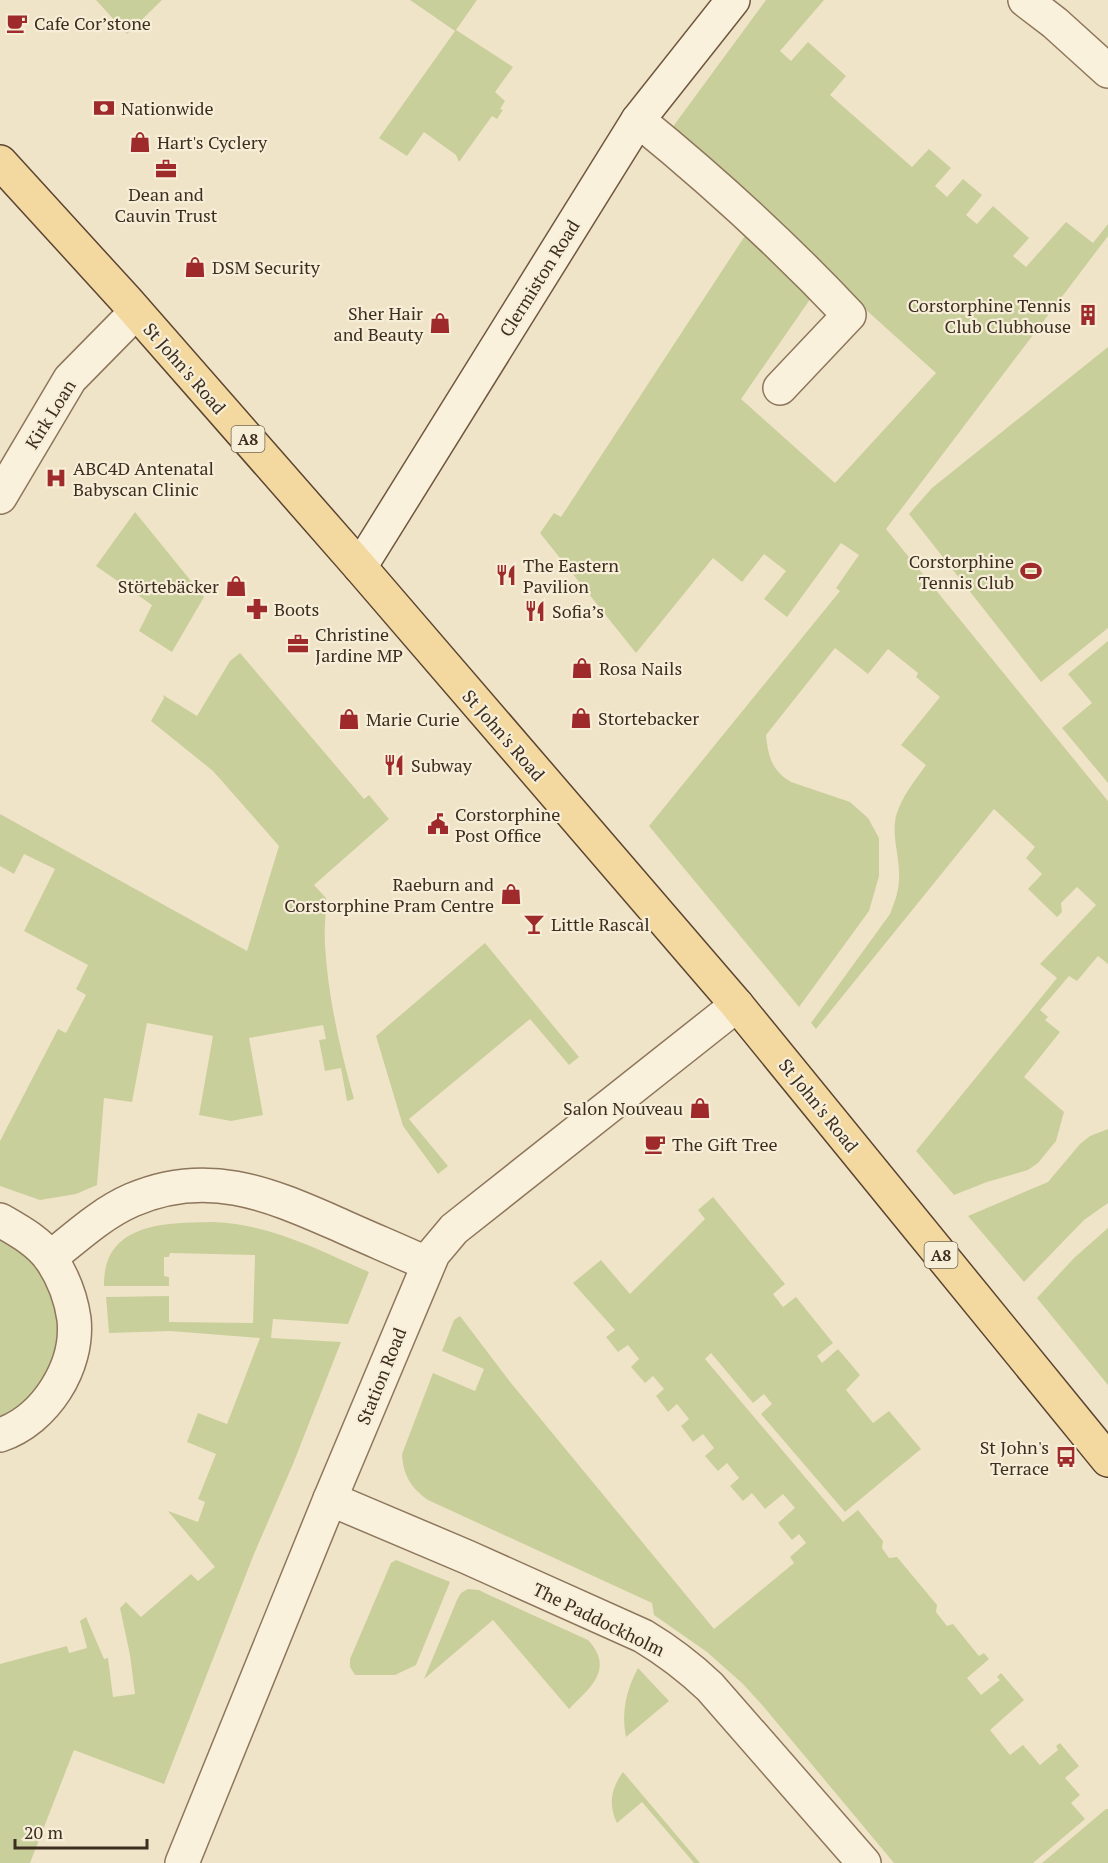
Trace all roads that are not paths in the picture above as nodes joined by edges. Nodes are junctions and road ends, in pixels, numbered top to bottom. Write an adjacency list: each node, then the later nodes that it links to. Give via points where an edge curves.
1 (733, 0): 4 (street, Clermiston Road)
2 (1025, 0): 3 (street)
3 (1108, 72)
4 (638, 120): 7 (street, via 771,235 849,315); 9 (street, Clermiston Road)
5 (0, 162): 6 (main road, St John's Road / A8)
6 (136, 312): 8 (street, Kirk Loan, via 70,379); 9 (main road, St John's Road / A8)
7 (780, 388)
8 (0, 498)
9 (360, 567): 10 (main road, St John's Road / A8)
10 (737, 1005): 13 (street, Station Road, via 454,1229); 15 (main road, St John's Road / A8)
11 (0, 1220): 12 (street, via 27,1235)
12 (50, 1258): 13 (street, via 132,1200 181,1187 213,1185 272,1197); 14 (street, via 66,1287 74,1320 71,1354 59,1386 38,1412)
13 (428, 1264): 16 (street, Station Road)
14 (0, 1435)
15 (1108, 1460)
16 (330, 1499): 17 (street, Station Road); 18 (street, The Paddockholm, via 643,1636 666,1650 710,1687)
17 (182, 1863)
18 (864, 1863)

